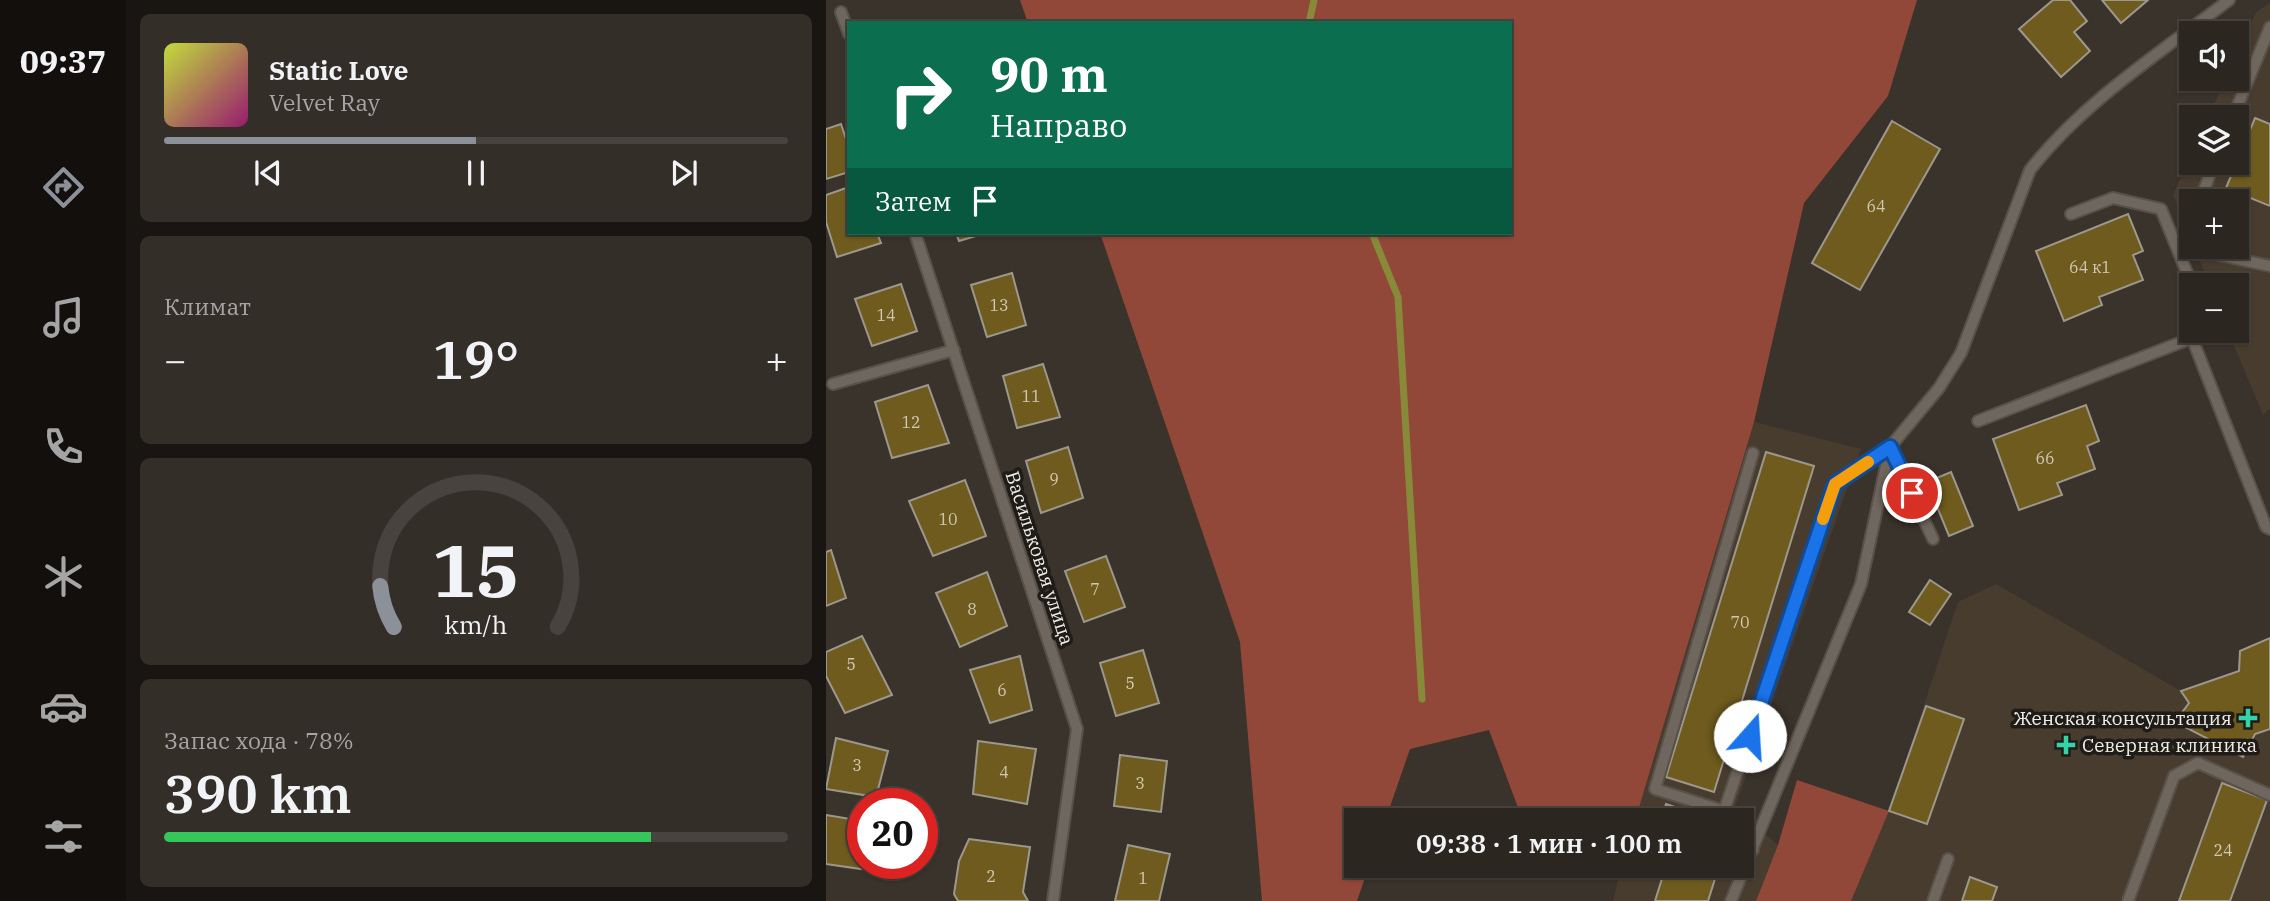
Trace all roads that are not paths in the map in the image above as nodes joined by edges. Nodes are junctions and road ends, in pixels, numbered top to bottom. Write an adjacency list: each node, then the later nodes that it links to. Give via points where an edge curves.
1 (2229, 0): 16 (lane, via 2108,94 2038,160 1961,352 1939,388)
2 (842, 12): 4 (lane)
3 (2270, 27): 5 (lane)
4 (847, 28)
5 (2238, 105)
6 (2071, 214): 10 (lane, via 2113,198 2161,209)
7 (916, 235): 13 (lane, Васильковая улица)
8 (2238, 259): 9 (lane)
9 (2270, 266)
10 (2187, 273)
11 (2179, 340): 15 (lane)
12 (2196, 343): 18 (lane)
13 (954, 350): 14 (lane); 26 (lane, Васильковая улица, via 1077,729)
14 (833, 384)
15 (1978, 421)
16 (1890, 447): 19 (lane); 22 (lane, via 1835,484); 23 (lane, via 1861,584)
17 (1753, 453): 21 (lane, via 1655,789)
18 (2270, 530)
19 (1933, 539)
20 (2270, 794): 29 (lane, via 2198,763 2174,776)
21 (1706, 808)
22 (1731, 808)
23 (1754, 848)
24 (1948, 859): 28 (lane)
25 (1741, 878): 27 (lane)
26 (1053, 901)
27 (1731, 901)
28 (1933, 901)
29 (2128, 901)

